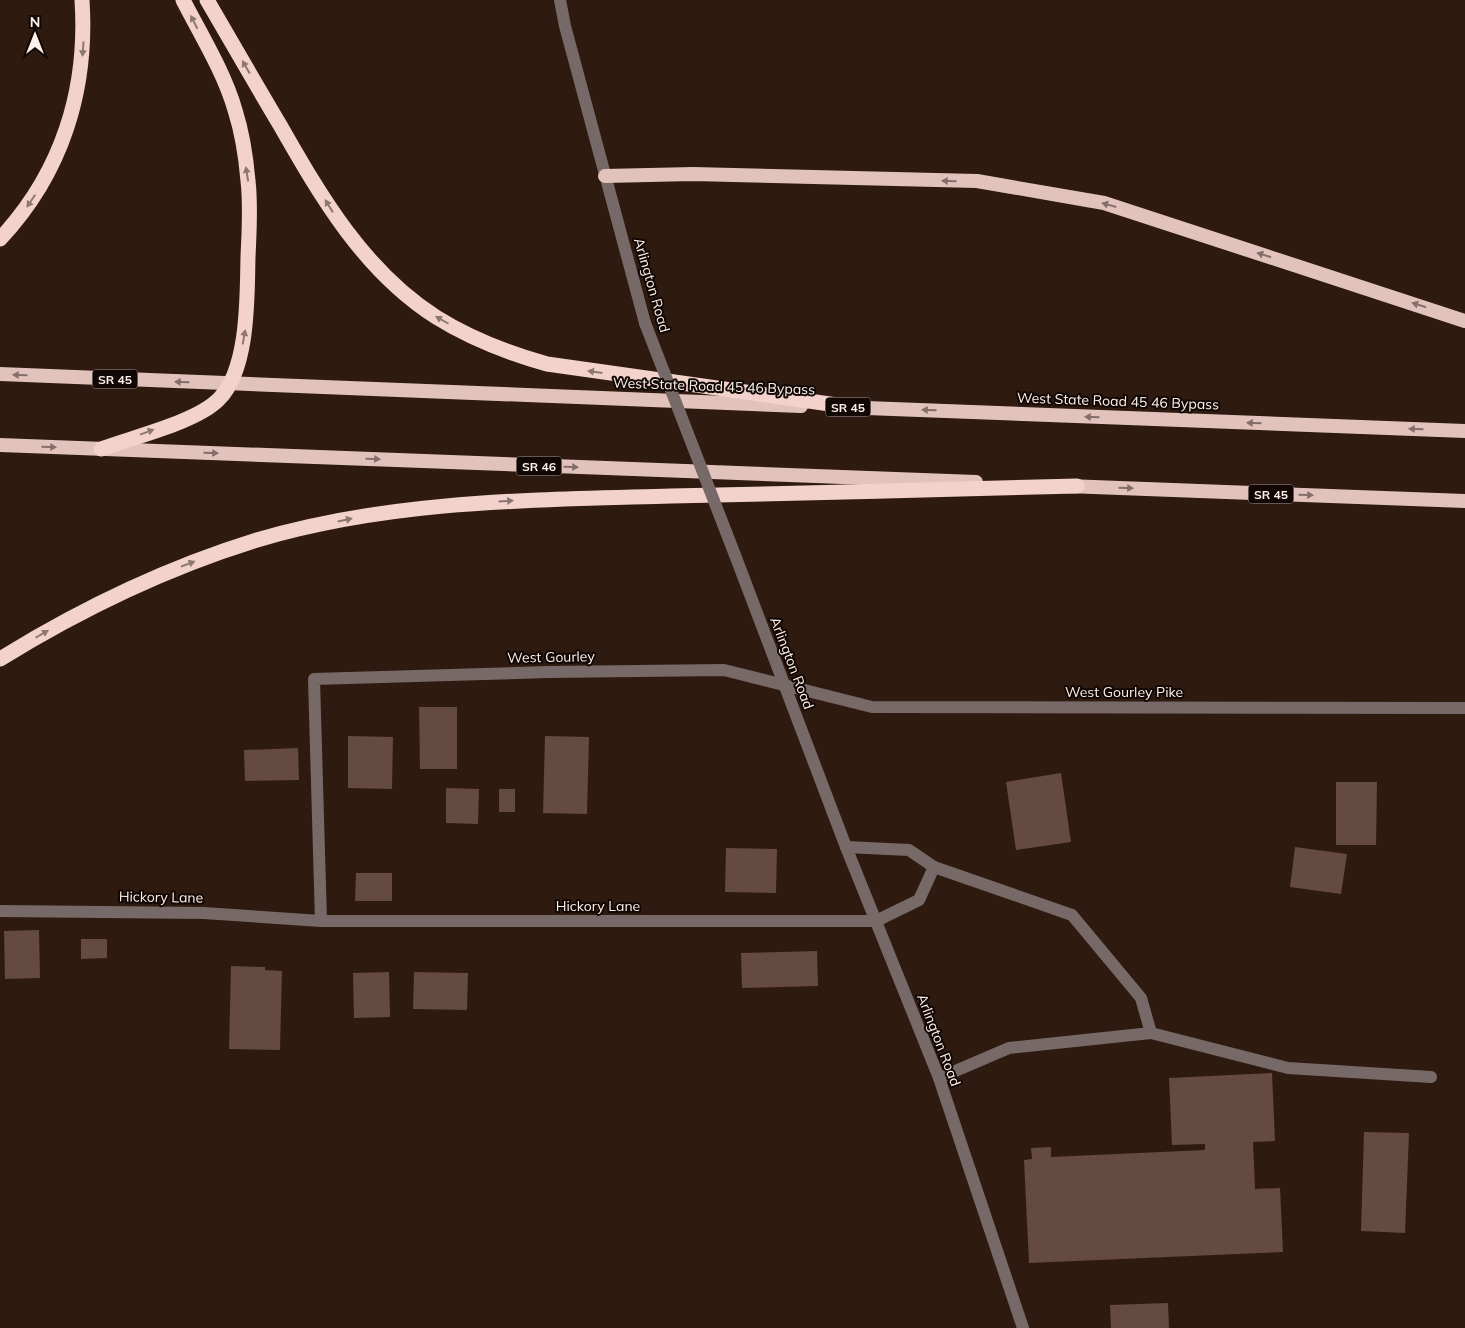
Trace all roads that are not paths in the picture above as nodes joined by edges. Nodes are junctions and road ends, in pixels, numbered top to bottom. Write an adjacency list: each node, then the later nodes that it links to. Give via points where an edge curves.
1 (82, 0): 6 (highway, one-way to 6, via 83,52 73,113 44,182 20,218)
2 (183, 0): 9 (highway, one-way to 2, via 246,315 249,181 235,108)
3 (207, 0): 10 (highway, one-way to 3, via 547,364 501,350 436,317 389,279 337,220)
4 (560, 0): 5 (street, Arlington Road)
5 (605, 176): 7 (highway, one-way to 5, via 1104,204 987,183 693,174); 17 (street, Arlington Road, bridge, via 645,323)
6 (0, 239)
7 (1465, 320)
8 (0, 374): 9 (highway, SR 45, one-way to 8)
9 (231, 384): 10 (highway, West State Road 45 46 Bypass / SR 45); 13 (highway, one-way to 9, via 210,408)
10 (851, 407): 11 (highway, West State Road 45 46 Bypass / SR 45, one-way to 10)
11 (1465, 431)
12 (0, 445): 13 (highway, SR 46, one-way to 13)
13 (101, 449): 14 (highway, SR 46, one-way to 14)
14 (1077, 486): 15 (highway, SR 45, one-way to 15); 16 (highway, SR 45, one-way to 14, via 76,614 192,562 258,540 387,511 526,500)
15 (1465, 501)
16 (0, 659)
17 (786, 687): 18 (street, West Gourley Pike, via 872,707); 19 (street, Arlington Road); 22 (street, West Gourley, via 724,670 314,679)
18 (1465, 708)
19 (846, 847): 20 (street, via 909,850); 23 (street, Arlington Road)
20 (934, 867): 23 (street, via 919,900); 24 (street, via 1072,915 1141,998)
21 (0, 911): 22 (street, Hickory Lane, via 204,913)
22 (321, 921): 23 (street, Hickory Lane)
23 (876, 921): 26 (street, Arlington Road)
24 (1151, 1034): 25 (street, via 1288,1068); 26 (street, via 1009,1048)
25 (1431, 1077)
26 (939, 1078): 27 (street, Arlington Road)
27 (1023, 1328)

